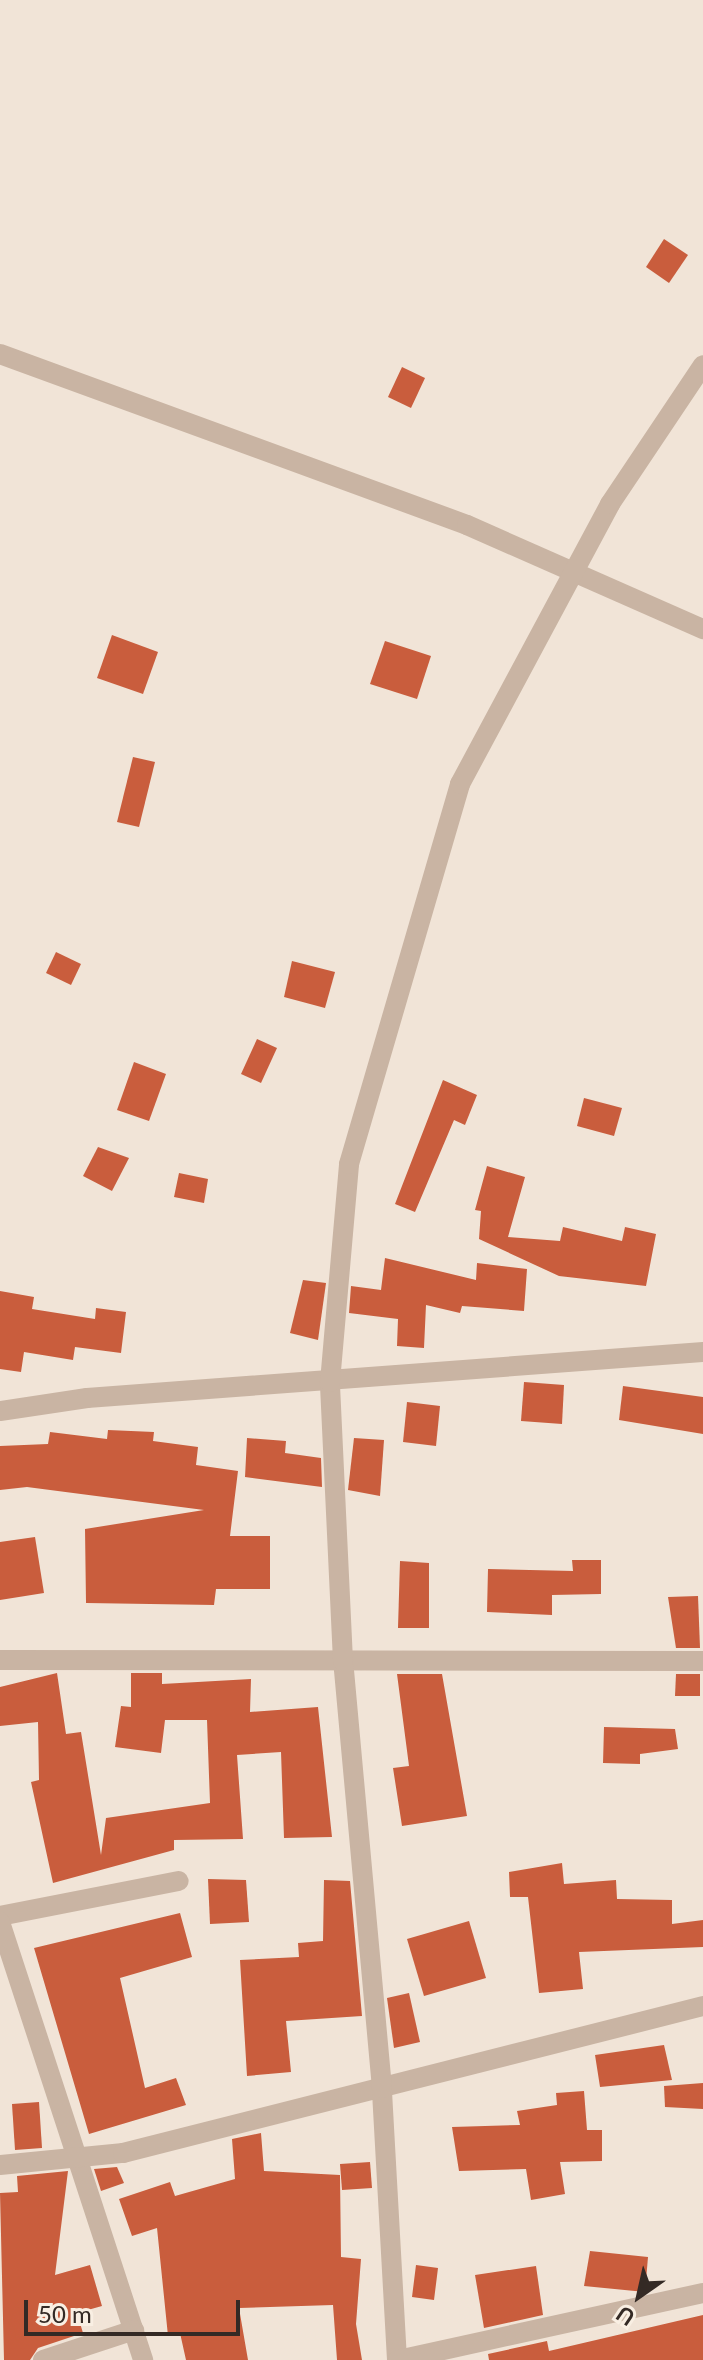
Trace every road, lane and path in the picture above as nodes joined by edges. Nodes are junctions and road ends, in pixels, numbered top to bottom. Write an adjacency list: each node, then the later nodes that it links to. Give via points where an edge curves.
1 (0, 354): 3 (street, via 467,525)
2 (703, 365): 3 (street)
3 (572, 573): 4 (street); 6 (street, via 460,784 433,873 349,1164)
4 (703, 629)
5 (703, 1352): 6 (street)
6 (330, 1382): 7 (street, via 87,1398); 9 (street)
7 (0, 1411)
8 (0, 1660): 9 (street)
9 (343, 1661): 10 (street); 15 (street)
10 (703, 1661)
11 (179, 1881): 12 (street)
12 (0, 1916)
13 (0, 1922): 16 (street)
14 (703, 2006): 15 (street)
15 (382, 2088): 16 (street); 22 (street)
16 (81, 2161): 17 (street); 19 (street)
17 (0, 2165)
18 (703, 2293): 22 (street)
19 (134, 2330): 20 (street); 21 (street)
20 (43, 2360)
21 (143, 2360)
22 (397, 2360)

